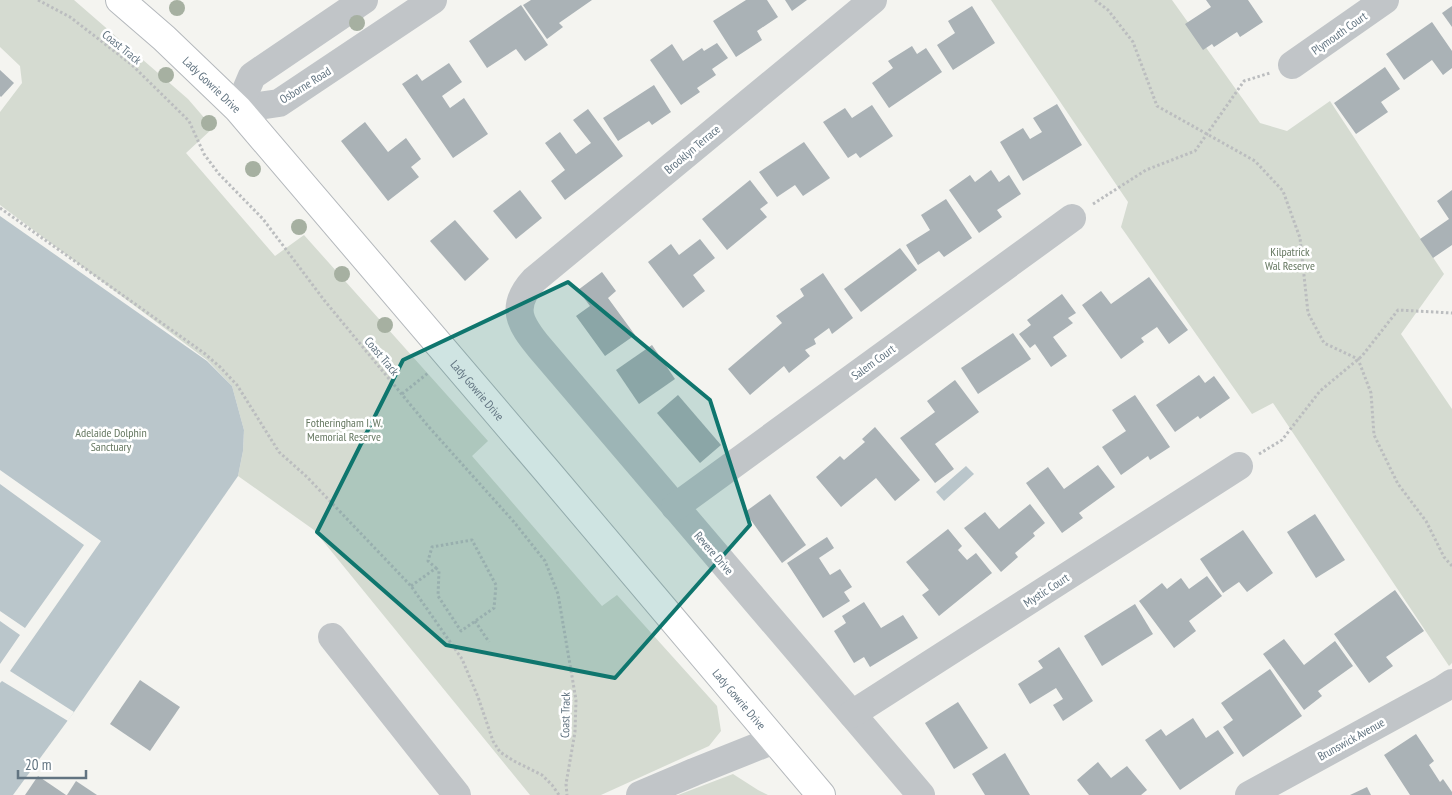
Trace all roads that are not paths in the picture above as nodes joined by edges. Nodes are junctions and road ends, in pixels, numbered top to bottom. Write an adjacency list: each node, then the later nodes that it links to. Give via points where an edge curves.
1 (120, 0): 7 (main road, Lady Gowrie Drive)
2 (364, 0): 7 (street, via 252,76)
3 (433, 0): 7 (street, Osborne Road, via 279,103)
4 (873, 0): 9 (street, Brooklyn Terrace, via 534,280 524,291)
5 (1385, 0): 6 (street, Plymouth Court)
6 (1292, 65)
7 (238, 109): 15 (main road, Lady Gowrie Drive)
8 (1072, 218): 11 (street, Salem Court)
9 (519, 305): 11 (street, Revere Drive, via 520,319 526,331)
10 (1239, 466): 14 (street, Mystic Court)
11 (675, 507): 14 (street, Revere Drive)
12 (332, 637): 16 (street)
13 (1449, 691): 20 (street, Brunswick Avenue)
14 (852, 714): 19 (street, Revere Drive)
15 (774, 740): 17 (street); 18 (main road, Lady Gowrie Drive)
16 (457, 795)
17 (640, 795)
18 (821, 795)
19 (921, 795)
20 (1249, 795)

